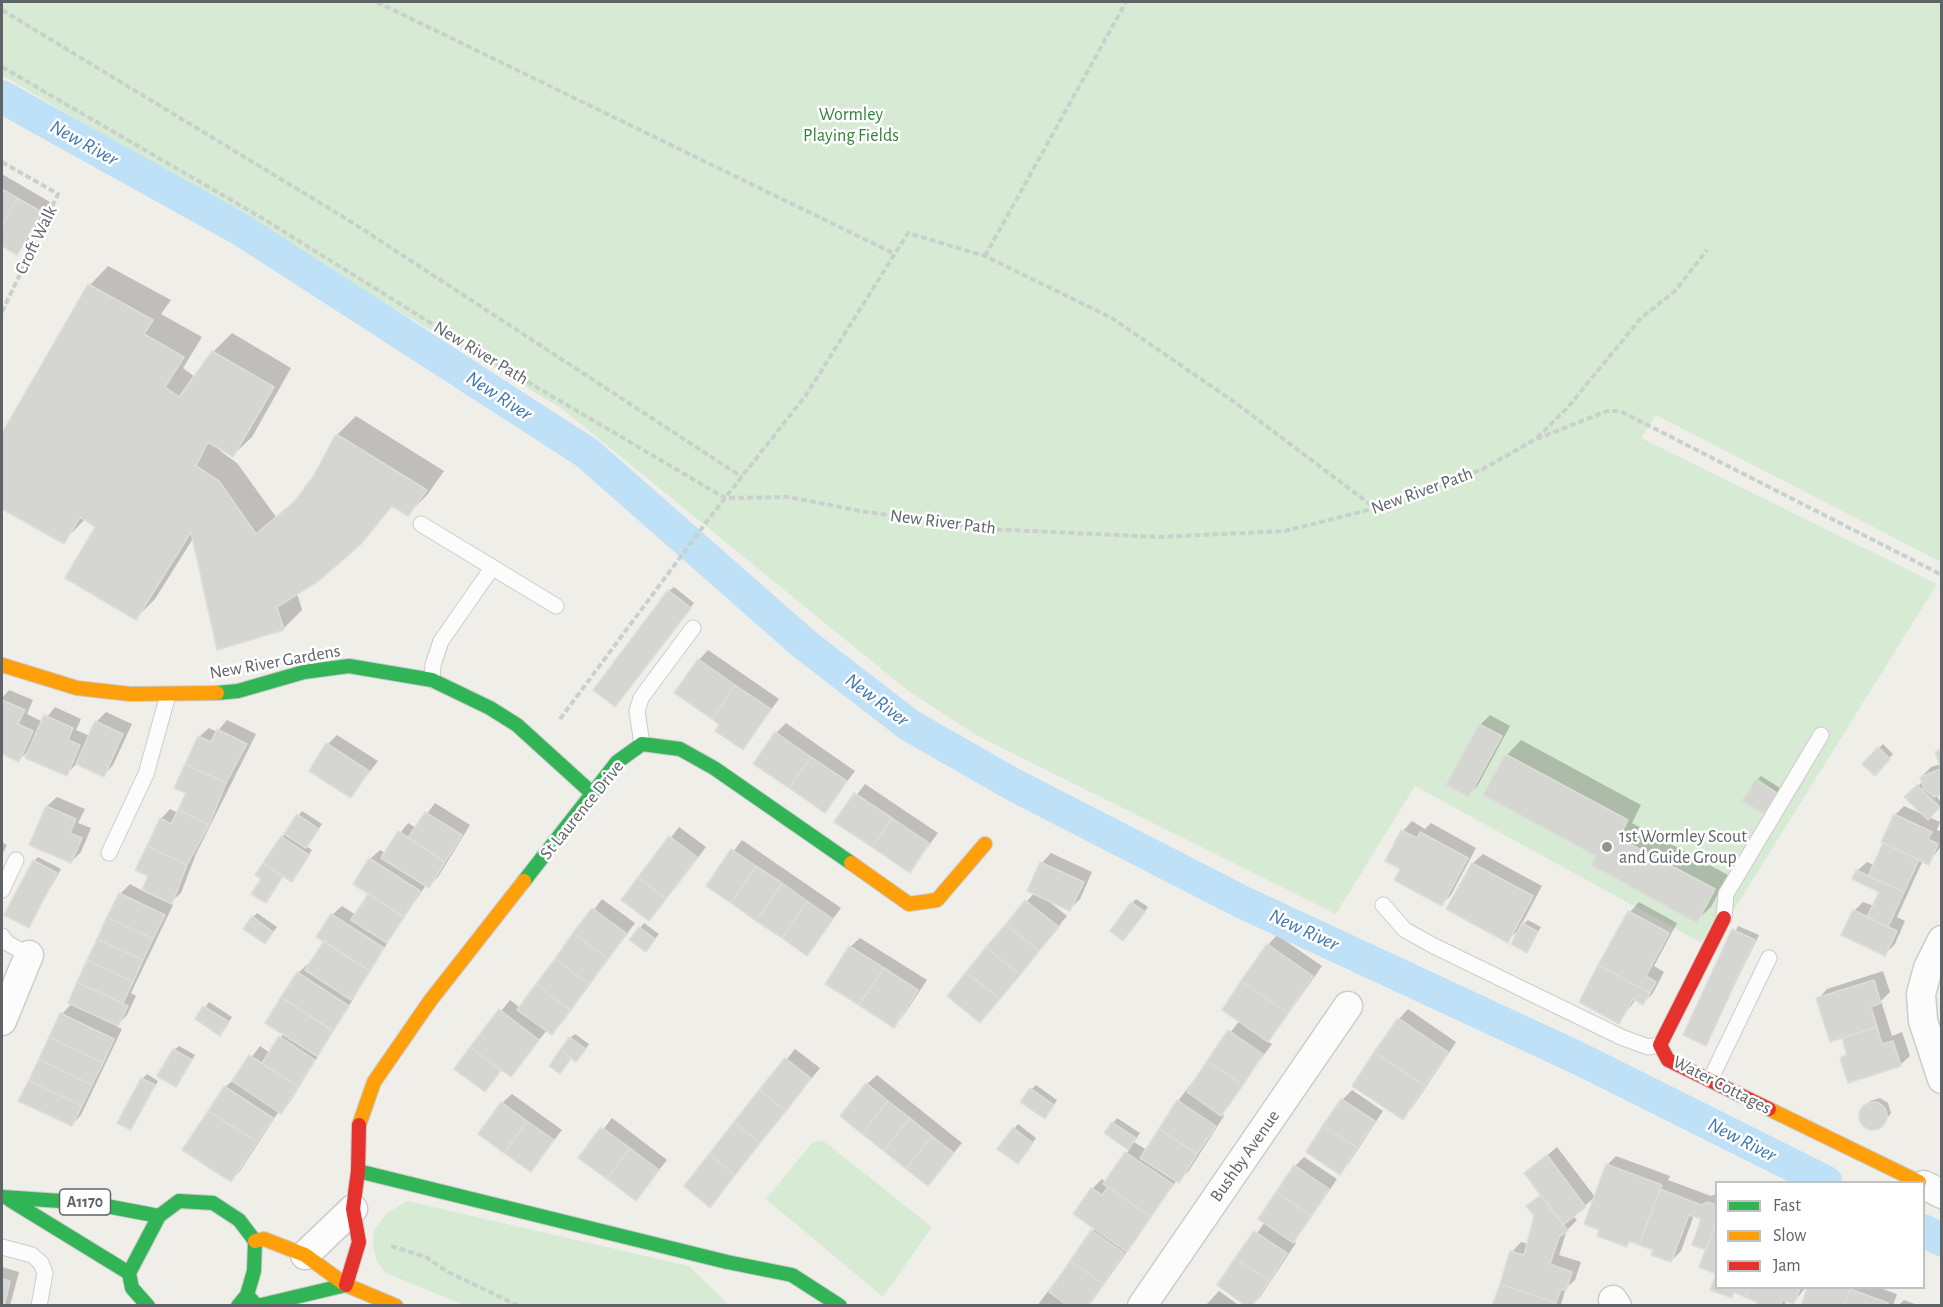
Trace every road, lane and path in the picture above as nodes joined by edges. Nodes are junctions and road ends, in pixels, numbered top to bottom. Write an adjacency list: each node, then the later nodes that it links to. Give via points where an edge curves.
1 (377, 2): 7 (path)
2 (1126, 2): 8 (path)
3 (2, 10): 11 (path, via 350,221)
4 (2, 67): 12 (path, New River Path, via 262,218 487,358)
5 (2, 162): 9 (path, Croft Walk, via 58,194)
6 (1707, 250): 10 (path, via 1675,291 1641,318 1568,407)
7 (896, 254): 8 (path, via 908,233); 11 (path, via 806,395)
8 (985, 256): 13 (path, via 1112,318 1233,401)
9 (2, 312)
10 (1534, 440): 13 (path, New River Path, via 1483,469); 16 (path, New River Path, via 1607,411 1620,411)
11 (742, 477): 12 (path)
12 (725, 498): 13 (path, New River Path, via 789,497 988,529 1159,537 1284,531); 24 (path)
13 (1376, 508)
14 (421, 524): 15 (lane)
15 (492, 568): 17 (lane); 20 (lane, via 441,641)
16 (1941, 575)
17 (556, 606)
18 (693, 628): 23 (lane, via 641,698 638,711)
19 (2, 665): 21 (street, New River Gardens, via 77,688)
20 (432, 680): 21 (street, New River Gardens, via 349,666 304,672 238,691); 24 (street, New River Gardens, via 490,708)
21 (168, 695): 27 (lane, via 146,774)
22 (1821, 735): 31 (lane, via 1726,894)
23 (642, 744): 25 (street, St Laurence Drive, via 617,762); 26 (street, via 680,749 714,768 909,904 938,900)
24 (540, 746): 25 (street, New River Gardens)
25 (593, 794): 41 (street, St Laurence Drive, via 430,1000 374,1082 358,1128)
26 (985, 844)
27 (109, 853)
28 (16, 860): 29 (lane)
29 (2, 890)
30 (1383, 905): 38 (lane, via 1405,930 1434,946 1621,1037 1648,1047)
31 (1724, 918): 38 (street, Water Cottages)
32 (2, 936): 34 (lane)
33 (1941, 940): 39 (street, via 1921,994 1923,1021)
34 (29, 955): 37 (street)
35 (1769, 958): 40 (lane)
36 (1348, 1006): 58 (street, Bushby Avenue)
37 (2, 1021)
38 (1660, 1045): 40 (street, Water Cottages, via 1668,1060)
39 (1941, 1079)
40 (1710, 1080): 42 (street, Water Cottages)
41 (358, 1171): 44 (street, St Laurence Drive); 57 (street, via 792,1275)
42 (1917, 1181)
43 (5, 1198): 45 (street, A1170, via 90,1203); 49 (street, A1170)
44 (353, 1209): 48 (street); 50 (street, St Laurence Drive, via 359,1242)
45 (159, 1216): 46 (street, via 179,1201 213,1203 239,1220); 49 (street)
46 (255, 1241): 48 (street, via 264,1239); 51 (street)
47 (2, 1247): 53 (lane, via 32,1255 40,1263 45,1273)
48 (305, 1255): 50 (street)
49 (129, 1273): 54 (street, via 132,1288)
50 (346, 1285): 51 (street, via 257,1305); 52 (street)
51 (248, 1295): 55 (street)
52 (360, 1298): 56 (street)
53 (39, 1305)
54 (145, 1305)
55 (238, 1305)
56 (396, 1305)
57 (840, 1305)
58 (1142, 1305)

